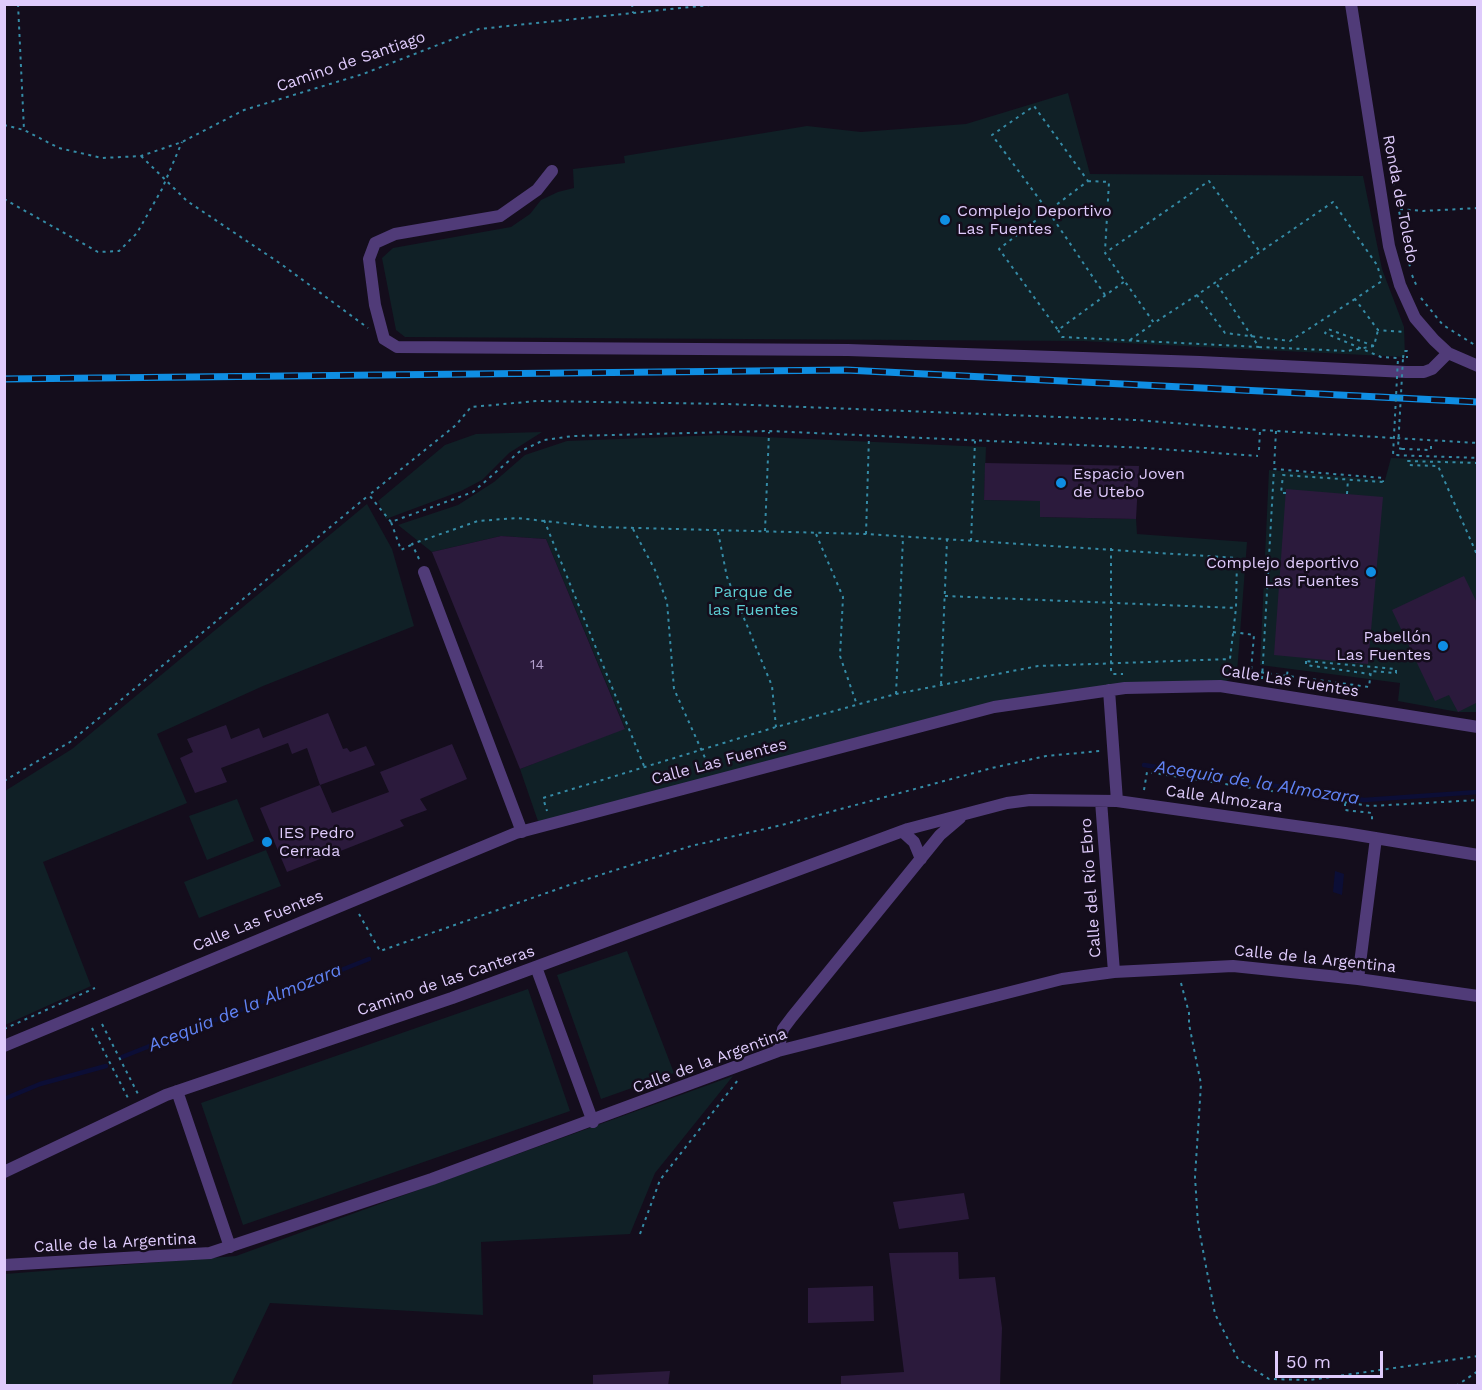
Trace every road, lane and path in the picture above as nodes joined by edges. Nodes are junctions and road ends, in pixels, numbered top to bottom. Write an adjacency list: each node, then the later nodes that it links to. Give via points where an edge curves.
1 (18, 4): 7 (path)
2 (632, 4): 5 (path)
3 (719, 4): 5 (path, Camino de Santiago)
4 (1351, 4): 14 (street, Ronda de Toledo)
5 (633, 13): 8 (path, Camino de Santiago, via 479,29 363,74 244,110)
6 (4, 125): 7 (path, Camino de Santiago)
7 (24, 130): 9 (path, Camino de Santiago, via 59,148 102,159)
8 (182, 142): 9 (path, Camino de Santiago); 11 (path)
9 (141, 156): 11 (path)
10 (552, 171): 29 (street, via 537,190 500,216 395,234 375,243 369,259)
11 (166, 178): 13 (path, via 137,233 119,251 98,252); 29 (path, via 187,201 368,328)
12 (1088, 181): 17 (path); 17 (path, via 1034,106 992,135); 19 (path, via 1109,182)
13 (4, 200)
14 (1383, 207): 16 (path); 35 (street, Ronda de Toledo, via 1389,246 1415,318)
15 (1478, 208): 16 (path)
16 (1400, 209): 34 (path, via 1412,274 1421,297 1443,325)
17 (1048, 211): 22 (path); 26 (path, via 999,249)
18 (1260, 252): 19 (path, via 1209,181); 21 (path); 24 (path, via 1333,202 1377,266 1382,281)
19 (1105, 253): 20 (path)
20 (1125, 281): 22 (path); 25 (path)
21 (1216, 283): 23 (path); 30 (path)
22 (1106, 295): 26 (path)
23 (1197, 296): 25 (path); 30 (path, via 1225,333)
24 (1355, 299): 27 (path); 30 (path, via 1290,341)
25 (1154, 323): 31 (path)
26 (1058, 330): 31 (path, via 1062,337)
27 (1378, 330): 28 (path); 32 (path)
28 (1405, 332)
29 (383, 333): 35 (street, via 384,339 397,347 848,350 1406,372 1432,369)
30 (1254, 337): 33 (path)
31 (1130, 340): 33 (path)
32 (1374, 346): 33 (path, via 1347,351); 47 (path, bridge, via 1328,328 1325,333 1381,357 1398,358 1393,455)
33 (1259, 347)
34 (1478, 347)
35 (1448, 353): 37 (street, Ronda de Toledo)
36 (1407, 360): 43 (path, bridge, via 1404,351 1398,448 1431,450)
37 (1478, 366)
38 (1260, 430): 40 (path); 45 (path); 53 (path, via 942,411 537,401 471,407 456,425)
39 (769, 431): 41 (path); 55 (path, via 544,440 519,452 473,492); 57 (path)
40 (1276, 431): 43 (path); 49 (path)
41 (869, 436): 42 (path); 60 (path)
42 (975, 441): 46 (path); 63 (path)
43 (1431, 442): 44 (path)
44 (1478, 443)
45 (1258, 450)
46 (1258, 456)
47 (1478, 458)
48 (1478, 463): 66 (path, via 1408,461 1409,465 1438,466)
49 (1274, 469): 50 (path, via 1383,478 1383,482); 74 (path)
50 (1348, 479): 51 (path, via 1283,475 1281,493); 52 (path)
51 (1286, 493)
52 (1347, 494)
53 (369, 495): 55 (path); 90 (path, via 70,742)
54 (544, 520): 56 (path); 64 (path, via 478,521); 88 (path)
55 (390, 522): 64 (path, via 401,550)
56 (632, 528): 58 (path); 86 (path, via 667,602 674,689)
57 (765, 531): 58 (path); 59 (path)
58 (718, 532): 84 (path, via 727,577 772,686)
59 (816, 534): 60 (path); 83 (path, via 843,597 840,656)
60 (866, 534): 61 (path)
61 (903, 538): 62 (path); 82 (path)
62 (947, 540): 63 (path); 68 (path)
63 (971, 541): 65 (path)
64 (412, 544): 67 (path)
65 (1112, 548): 69 (path); 70 (path, via 1237,558)
66 (1478, 557)
67 (424, 572): 100 (street)
68 (945, 596): 69 (path); 79 (path)
69 (1110, 603): 70 (path); 72 (path)
70 (1236, 608): 71 (path)
71 (1233, 632): 72 (path, via 1230,659); 74 (path, via 1254,634 1251,671)
72 (1112, 664): 77 (path, via 1112,674 1122,673); 79 (path, via 1038,666)
73 (1287, 668): 76 (path)
74 (1262, 673): 76 (path); 78 (path)
75 (1370, 674): 75 (path, via 1396,673 1396,669 1306,660 1306,665); 76 (path, via 1369,687)
76 (1286, 677): 80 (path)
77 (1124, 680)
78 (1262, 681)
79 (941, 685): 82 (path)
80 (1285, 685)
81 (1109, 690): 85 (street, Calle Las Fuentes, via 1220,686); 89 (street, Calle Las Fuentes, via 994,707); 95 (street)
82 (896, 694): 83 (path)
83 (857, 705): 84 (path)
84 (776, 727): 86 (path)
85 (1478, 727)
86 (702, 750): 88 (path); 89 (path)
87 (1103, 751): 106 (path, via 1046,756 992,768 691,846 381,951)
88 (644, 766): 91 (path)
89 (715, 780): 100 (street, Calle Las Fuentes)
90 (4, 781)
91 (565, 790)
92 (1144, 790): 96 (path, via 1147,772)
93 (1478, 800): 96 (path, via 1370,806)
94 (1101, 801): 95 (street, Calle Almozara); 97 (street, Calle Almozara, via 1030,800); 109 (street, Calle del Río Ebro)
95 (1117, 801): 102 (street, Calle Almozara)
96 (1345, 803): 98 (path, via 1345,810 1372,813)
97 (966, 814): 99 (street, Camino de las Canteras); 103 (street)
98 (1372, 820)
99 (918, 827): 101 (street, Camino de las Canteras); 103 (street)
100 (522, 832): 116 (street, Calle Las Fuentes)
101 (903, 832): 105 (street, via 914,842); 107 (street, Camino de las Canteras)
102 (1376, 838): 104 (street, Calle Almozara); 110 (street)
103 (931, 846): 105 (street)
104 (1478, 855)
105 (921, 859): 117 (street, via 783,1029)
106 (359, 914)
107 (536, 967): 119 (street, Camino de las Canteras); 120 (street)
108 (1178, 969): 109 (street, Calle de la Argentina); 110 (street, Calle de la Argentina, via 1233,966); 125 (path, via 1201,1084 1195,1177 1198,1224 1215,1314 1238,1359 1269,1379 1310,1380)
109 (1114, 972): 117 (street, Calle de la Argentina, via 1062,979)
110 (1358, 979): 112 (street, Calle de la Argentina)
111 (95, 987): 115 (path)
112 (1478, 996)
113 (102, 1024): 114 (path, via 139,1097 130,1101)
114 (92, 1028)
115 (4, 1029)
116 (4, 1046)
117 (778, 1051): 120 (street, Calle de la Argentina)
118 (739, 1080): 122 (path, via 660,1180)
119 (177, 1091): 121 (street, Camino de las Canteras); 123 (street)
120 (593, 1122): 123 (street, Calle de la Argentina)
121 (4, 1172)
122 (640, 1234)
123 (230, 1247): 124 (street, Calle de la Argentina, via 197,1255)
124 (4, 1265)
125 (1478, 1356)
126 (1478, 1371): 127 (path)
127 (1456, 1386)

